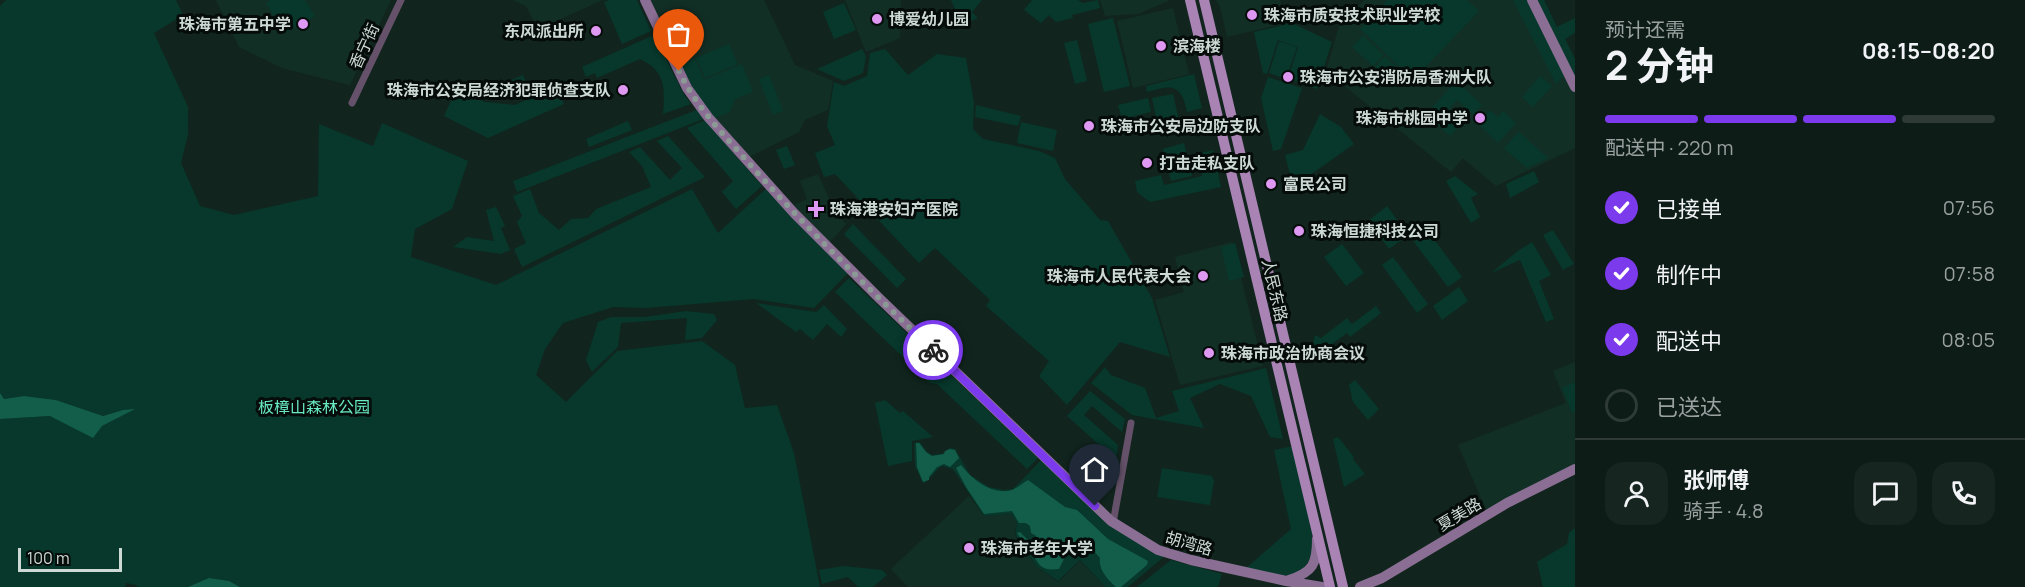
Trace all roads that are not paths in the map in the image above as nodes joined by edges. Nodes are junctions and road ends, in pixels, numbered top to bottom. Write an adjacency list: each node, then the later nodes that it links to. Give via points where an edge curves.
1 (401, 0): 7 (street, 香宁街)
2 (645, 0): 11 (street, 胡湾路, via 687,88 708,117 794,213)
3 (1190, 0): 10 (main road, 人民东路)
4 (1204, 0): 17 (main road, 人民东路)
5 (1532, 0): 6 (street)
6 (1575, 87)
7 (352, 103)
8 (1131, 423): 11 (street)
9 (1575, 469): 12 (street, 夏美路, via 1507,503)
10 (1316, 522): 13 (street, via 1316,557 1312,568); 16 (main road, 人民东路)
11 (1113, 523): 13 (street, 胡湾路, via 1158,550)
12 (1382, 578): 18 (street, 夏美路); 19 (street)
13 (1286, 581): 14 (street); 15 (street, 胡湾路)
14 (1300, 587)
15 (1322, 587)
16 (1330, 587)
17 (1342, 587)
18 (1360, 587)
19 (1371, 587)

